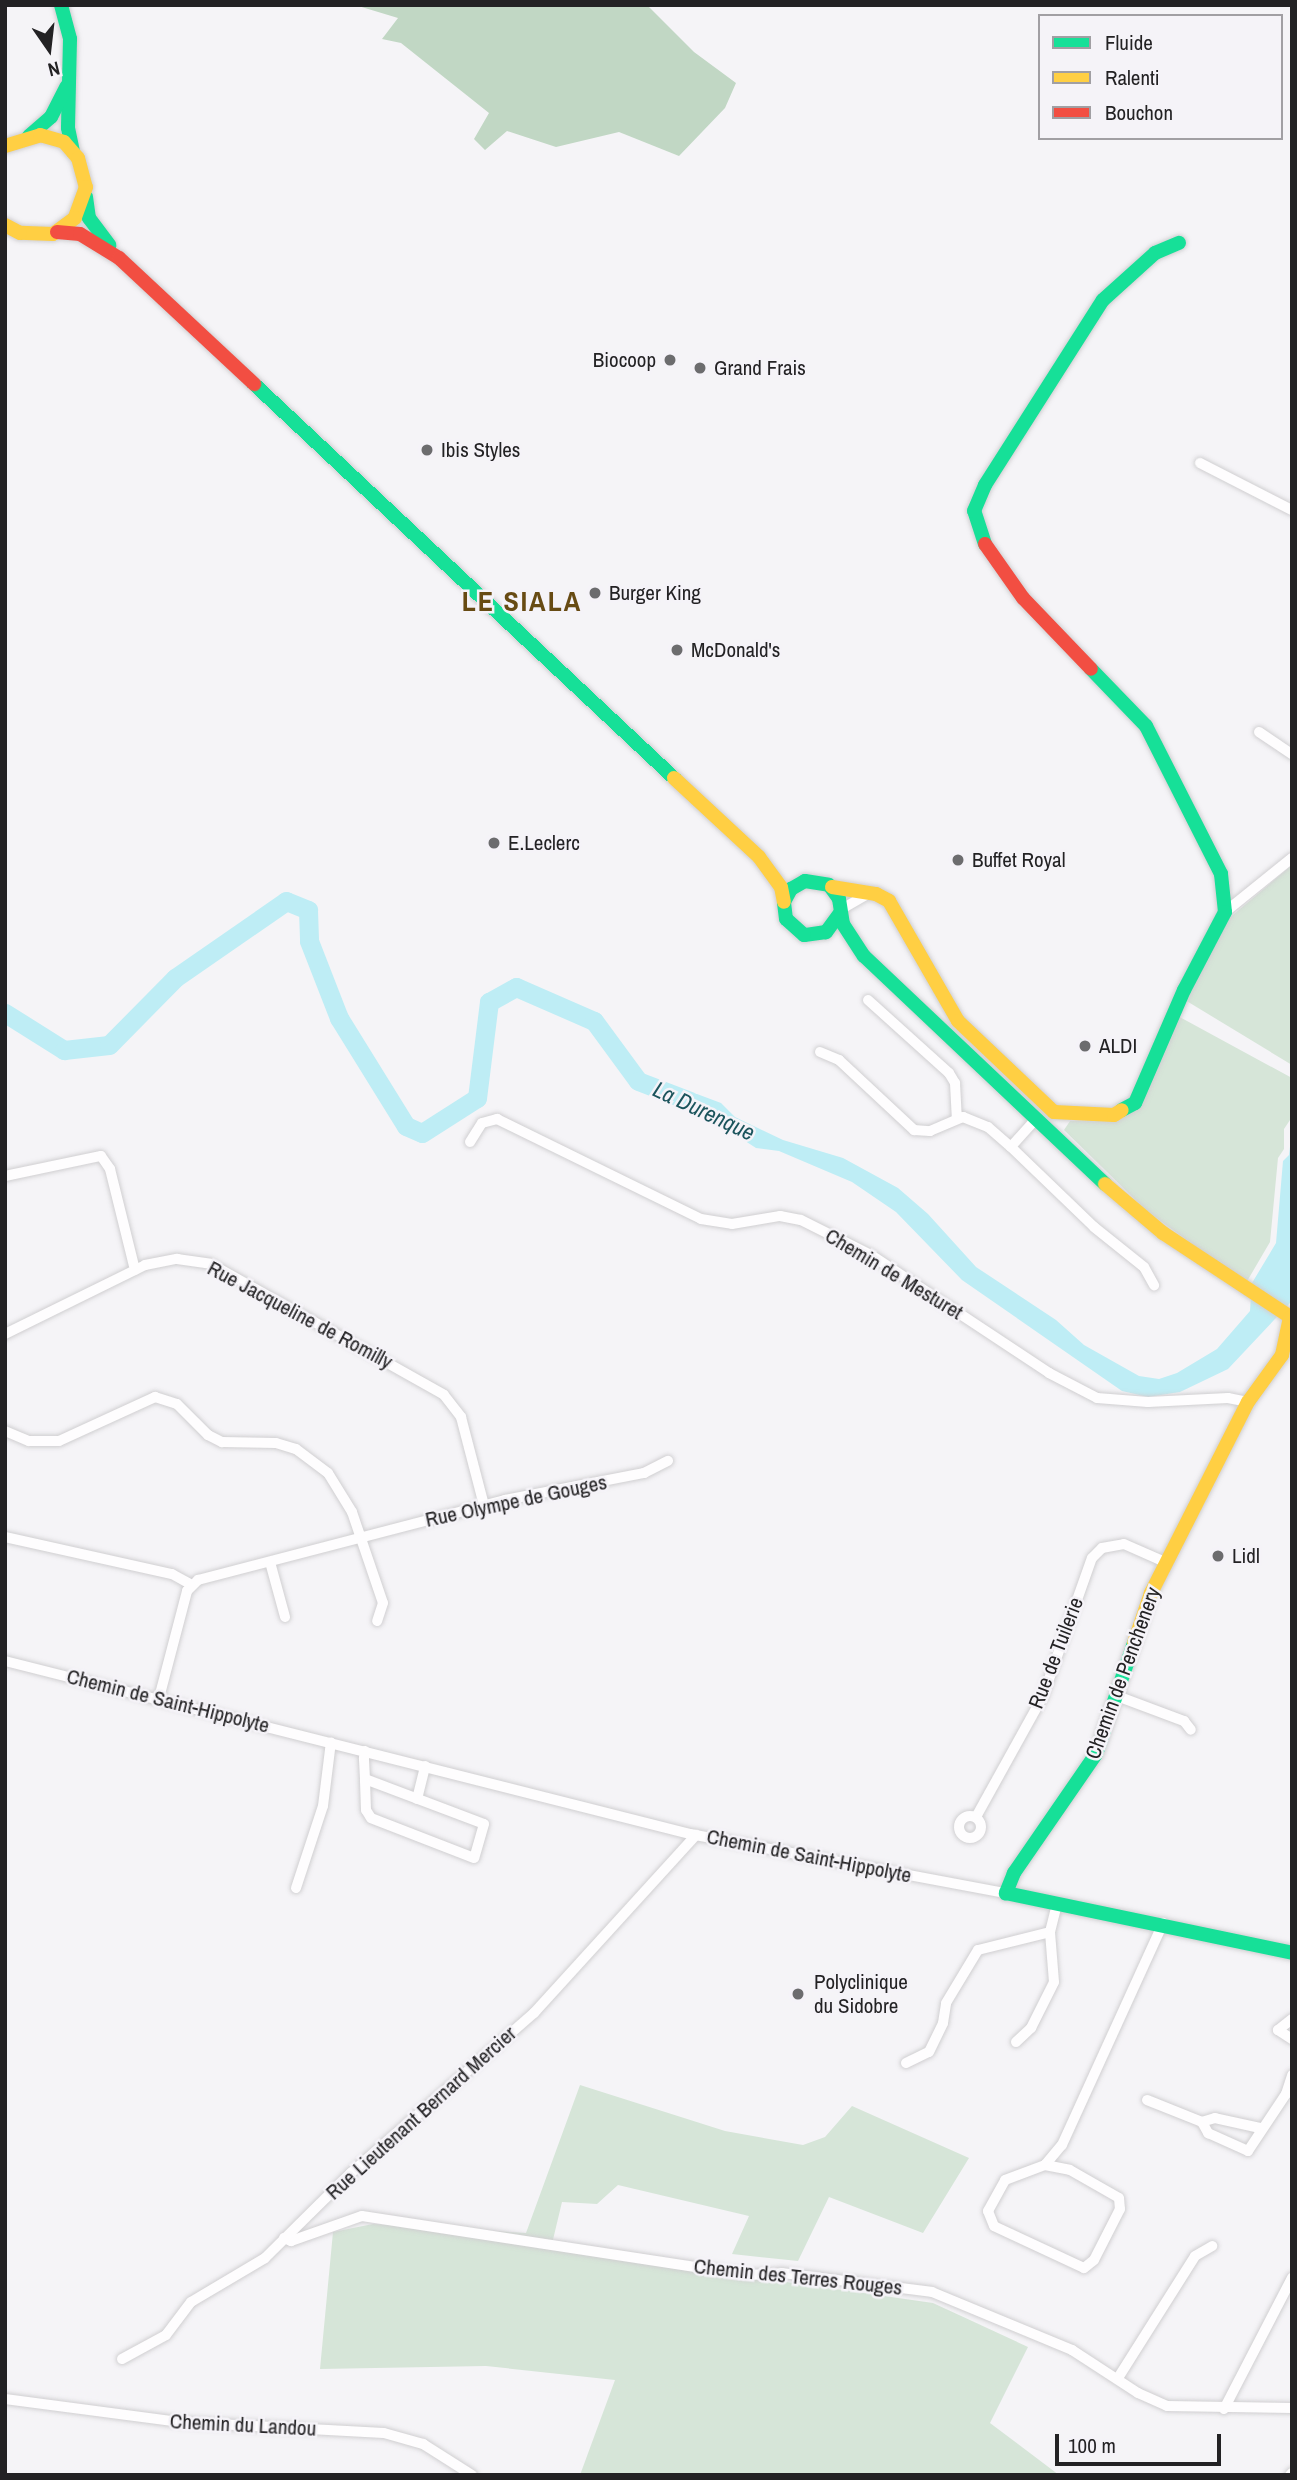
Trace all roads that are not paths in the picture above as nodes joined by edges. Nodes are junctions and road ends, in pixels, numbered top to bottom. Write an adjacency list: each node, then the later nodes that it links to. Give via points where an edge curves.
1 (61, 5): 2 (street, via 70,39)
2 (69, 81): 3 (street, via 51,117); 5 (street, via 68,128)
3 (18, 137): 4 (street); 5 (street, via 53,138)
4 (5, 146)
5 (73, 152): 6 (street, via 84,173)
6 (85, 196): 8 (street, via 75,218); 10 (street, via 92,225)
7 (7, 228): 8 (street, via 36,236)
8 (57, 232): 10 (street, via 80,234)
9 (1179, 243): 22 (street, via 1155,253 1103,300 985,485 974,519 994,559 1023,598 1152,735 1217,860)
10 (119, 258): 15 (street)
11 (1200, 463): 12 (street)
12 (1292, 510)
13 (1259, 732): 14 (street)
14 (1292, 754)
15 (759, 857): 17 (street); 20 (street, via 781,887)
16 (1292, 858): 22 (street)
17 (805, 881): 18 (street, via 822,881); 20 (street, via 791,889)
18 (832, 887): 19 (street); 21 (street)
19 (869, 893): 21 (street); 22 (street, via 888,901 958,1021 1054,1112 1121,1114 1139,1097 1184,990)
20 (784, 902): 23 (street, via 790,926 804,935)
21 (840, 911): 23 (street, via 833,927); 24 (street)
22 (1225, 912)
23 (818, 936): 24 (street)
24 (864, 956): 28 (street)
25 (868, 1000): 27 (street, via 949,1073 955,1083)
26 (820, 1052): 27 (street, via 839,1060 914,1130 930,1131)
27 (957, 1117): 30 (street, via 983,1124)
28 (1035, 1120): 30 (street); 34 (street, via 1131,1208 1235,1284)
29 (470, 1142): 38 (street, Chemin de Mesturet, via 482,1123 497,1119 701,1219 732,1224 780,1216 801,1220 871,1255 1049,1373 1097,1398)
30 (1011, 1147): 33 (street, via 1094,1227 1144,1267)
31 (5, 1176): 32 (street, via 101,1156 110,1169)
32 (135, 1270): 35 (street, Rue Jacqueline de Romilly); 41 (street, Rue Jacqueline de Romilly, via 177,1259 211,1264 436,1390 461,1417)
33 (1154, 1285)
34 (1288, 1316): 37 (street, Chemin de Penchenery, via 1286,1345)
35 (5, 1334)
36 (1292, 1364): 37 (street, Chemin de Penchenery)
37 (1271, 1375): 38 (street, Chemin de Penchenery)
38 (1248, 1402): 45 (street, Chemin de Penchenery)
39 (5, 1431): 43 (street, via 29,1441 52,1442 140,1401 168,1399 217,1440 236,1445 276,1443 307,1455 335,1482)
40 (668, 1461): 41 (street, Rue Olympe de Gouges, via 644,1473)
41 (484, 1505): 43 (street, Rue Olympe de Gouges)
42 (5, 1537): 46 (street, via 172,1574)
43 (362, 1537): 44 (street, Rue Olympe de Gouges); 48 (street, via 383,1603)
44 (270, 1562): 46 (street, Rue Olympe de Gouges); 47 (street)
45 (1166, 1562): 50 (street, Chemin de Penchenery, via 1143,1609); 58 (street, Rue de Tuilerie, via 1124,1544 1102,1548 1092,1558 1038,1706)
46 (190, 1584): 51 (street)
47 (285, 1617)
48 (377, 1621)
49 (5, 1661): 51 (street, Chemin de Saint-Hippolyte)
50 (1117, 1696): 52 (street, via 1184,1721); 61 (street, Chemin de Penchenery, via 1087,1769 1014,1873)
51 (159, 1699): 53 (street, Chemin de Saint-Hippolyte)
52 (1191, 1730)
53 (331, 1742): 54 (street, Chemin de Saint-Hippolyte); 60 (street, via 323,1806)
54 (365, 1751): 55 (street, Chemin de Saint-Hippolyte); 56 (street)
55 (425, 1766): 57 (street); 59 (street, Chemin de Saint-Hippolyte)
56 (365, 1779): 57 (street); 57 (street, via 371,1818 474,1858 484,1824)
57 (413, 1798)
58 (975, 1817)
59 (696, 1835): 61 (street, Chemin de Saint-Hippolyte); 77 (street, Rue Lieutenant Bernard Mercier, via 534,2013)
60 (296, 1888)
61 (1006, 1893): 62 (street, Chemin de Saint-Hippolyte)
62 (1057, 1903): 63 (street, Chemin de Saint-Hippolyte); 64 (street)
63 (1163, 1923): 65 (street, Chemin de Saint-Hippolyte); 74 (street)
64 (1050, 1932): 68 (street, via 1054,1982 1031,2028); 69 (street, via 978,1950 946,2003 943,2023 929,2052)
65 (1292, 1953)
66 (1292, 2019): 67 (street, via 1278,2030)
67 (1292, 2039)
68 (1016, 2042)
69 (906, 2063)
70 (1292, 2075): 73 (street, via 1286,2094)
71 (1147, 2100): 72 (street)
72 (1202, 2122): 73 (street, via 1215,2118); 73 (street, via 1204,2130 1241,2151 1252,2148)
73 (1260, 2128)
74 (1062, 2145): 75 (street); 76 (street)
75 (1045, 2165): 76 (street); 76 (street, via 1005,2179 988,2217 994,2226 1084,2268 1094,2260 1121,2203 1115,2193)
76 (1070, 2170)
77 (284, 2238): 80 (street, Rue Lieutenant Bernard Mercier, via 244,2274 191,2302 162,2338); 81 (street, Chemin des Terres Rouges, via 291,2241 362,2216 748,2275 782,2273 932,2291 1024,2327)
78 (1212, 2246): 81 (street, via 1195,2256)
79 (1292, 2278): 84 (street)
80 (122, 2359)
81 (1118, 2378): 84 (street, Chemin des Terres Rouges, via 1167,2406)
82 (5, 2399): 85 (street, Chemin du Landou, via 180,2422 384,2433 423,2444)
83 (1292, 2408): 84 (street, Chemin des Terres Rouges)
84 (1224, 2409)
85 (472, 2475)

